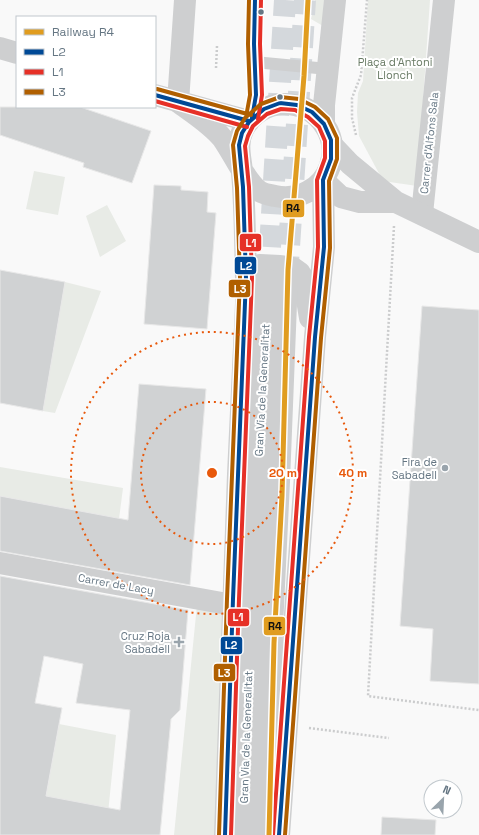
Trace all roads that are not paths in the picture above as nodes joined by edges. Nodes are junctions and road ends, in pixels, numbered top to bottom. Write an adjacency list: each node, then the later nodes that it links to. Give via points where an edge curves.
1 (185, 0): 10 (street)
2 (255, 0): 7 (lane)
3 (335, 0): 8 (street)
4 (444, 0): 17 (street, Carrer d'Alfons Sala)
5 (0, 48): 6 (street)
6 (16, 53)
7 (254, 62): 8 (lane); 11 (lane, via 256,95)
8 (328, 69): 12 (street)
9 (156, 95): 10 (street)
10 (178, 102): 11 (street); 14 (street, via 221,137)
11 (250, 120): 12 (street, via 268,107 290,104 313,112); 14 (street, via 239,143)
12 (324, 124): 13 (street)
13 (332, 145): 15 (street, via 332,160); 16 (street, via 350,164)
14 (242, 169): 15 (street, via 259,191 284,198 310,191); 19 (street)
15 (324, 180): 16 (street, via 341,197 360,202); 20 (street, via 324,247)
16 (396, 202): 17 (street)
17 (422, 214): 18 (street)
18 (479, 242)
19 (246, 282): 20 (street, via 252,269 260,265 293,268 300,273); 22 (street)
20 (316, 337): 26 (street)
21 (0, 563): 22 (street, Carrer de Lacy)
22 (232, 606): 23 (street)
23 (225, 835)
24 (242, 835): 25 (street, Gran Via de la Generalitat, via 277,279 279,482)
25 (262, 835)
26 (280, 835)

